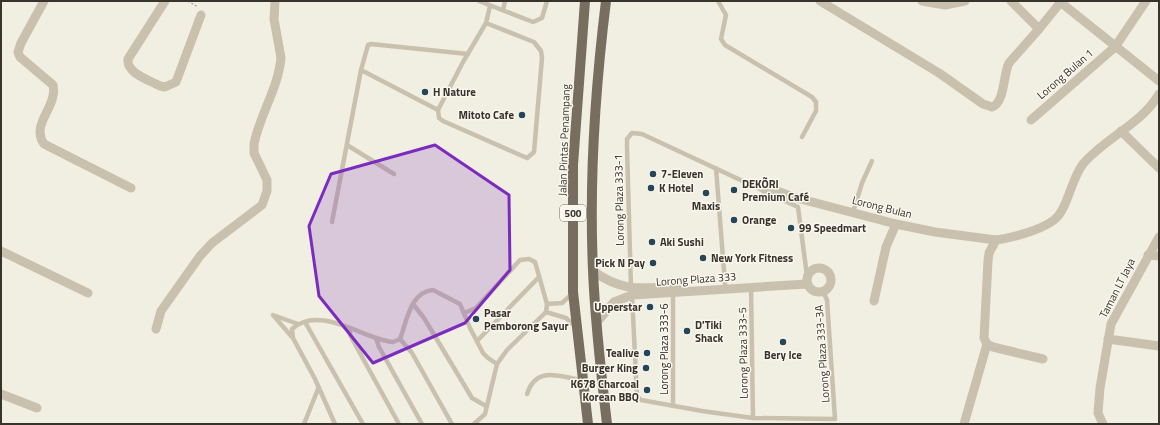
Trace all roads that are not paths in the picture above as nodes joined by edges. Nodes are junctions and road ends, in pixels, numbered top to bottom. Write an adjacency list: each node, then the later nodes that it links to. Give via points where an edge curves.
1 (44, 1): 35 (street, via 18,52 20,57 53,85 53,100 40,126 41,139 44,144)
2 (166, 1): 18 (street, via 128,59 131,70 160,86 165,87 176,82)
3 (275, 1): 65 (street, via 274,19 281,65 276,87 254,144 254,152 267,180 265,196 258,208 212,243 200,256 161,311)
4 (479, 1): 16 (lane)
5 (504, 1): 17 (lane)
6 (546, 1): 17 (lane, via 542,18 537,22 526,21)
7 (585, 1): 51 (main road, Jalan Pintas Penampang / 500, via 573,157)
8 (606, 1): 45 (main road, 500, via 596,103)
9 (718, 1): 29 (lane, via 726,15 721,39 725,45 812,97 816,102 816,111)
10 (820, 1): 20 (street, via 939,73 987,106 995,106 999,102 1009,63)
11 (922, 1): 12 (street, via 945,4)
12 (965, 1)
13 (1011, 1): 20 (street)
14 (1146, 1): 21 (street, Lorong Bulan 1)
15 (1060, 2): 20 (street); 21 (street)
16 (490, 6): 17 (lane); 19 (lane)
17 (503, 10)
18 (202, 15)
19 (486, 23): 22 (lane); 26 (lane, via 534,42 540,51 542,58 534,152 522,158 443,121 439,118)
20 (1039, 29)
21 (1115, 47): 24 (street); 27 (street, Lorong Bulan 1)
22 (468, 54): 23 (lane, via 371,44 366,48); 26 (lane)
23 (361, 70): 26 (lane); 30 (lane)
24 (1159, 81)
25 (1159, 94): 28 (street, Lorong Bulan)
26 (438, 110)
27 (1031, 120)
28 (1121, 131): 33 (street); 41 (street, Lorong Bulan, via 1082,165 1055,220 1028,232)
29 (802, 137)
30 (347, 145): 34 (lane); 38 (lane)
31 (872, 161): 37 (lane)
32 (716, 168): 36 (lane); 48 (lane); 52 (lane, Lorong Plaza 333-1, via 642,134 629,135 627,147)
33 (1159, 168)
34 (394, 174)
35 (131, 188)
36 (766, 192): 37 (street, Lorong Bulan, via 772,189); 47 (lane, via 798,207)
37 (853, 212): 39 (street, Lorong Bulan)
38 (332, 222)
39 (896, 224): 41 (street, Lorong Bulan); 55 (street, via 886,247)
40 (1159, 237): 43 (street, Taman LT Jaya)
41 (996, 240): 71 (street, via 989,254 986,275 984,338)
42 (1, 251): 53 (street)
43 (1148, 254): 44 (street); 69 (street, Taman LT Jaya, via 1115,316)
44 (1159, 256)
45 (593, 271): 52 (street, Lorong Plaza 333); 61 (main road, 500)
46 (539, 277): 57 (lane); 59 (lane, via 535,262 529,258 520,260 476,308); 70 (lane)
47 (806, 280): 48 (street, Lorong Plaza 333); 49 (street, Lorong Plaza 333); 50 (street, via 815,292); 50 (street, via 815,268 827,270 831,282)
48 (725, 284): 52 (street, Lorong Plaza 333)
49 (751, 287): 54 (street, Lorong Plaza 333); 82 (lane, Lorong Plaza 333-5)
50 (823, 291): 82 (lane, Lorong Plaza 333-3A, via 827,300 835,419)
51 (573, 292): 57 (lane, via 562,302); 63 (main road, Jalan Pintas Penampang / 500)
52 (631, 292): 54 (street, Lorong Plaza 333); 61 (street, Lorong Plaza 333, via 614,302); 80 (lane, Lorong Plaza 333-1, via 637,396 641,400)
53 (88, 293)
54 (673, 293): 80 (lane, Lorong Plaza 333-6)
55 (874, 301)
56 (413, 304): 59 (lane, via 419,294 433,290 460,304); 68 (lane); 79 (lane, via 472,398)
57 (547, 304): 58 (lane)
58 (546, 312): 63 (lane, via 566,318); 74 (lane, via 507,350)
59 (464, 313): 70 (lane)
60 (305, 322): 62 (lane); 64 (lane, via 328,320); 85 (lane)
61 (597, 322): 91 (main road, 500)
62 (298, 324): 66 (lane, via 292,329); 66 (lane, via 273,316)
63 (576, 327): 75 (main road, Jalan Pintas Penampang / 500)
64 (350, 328): 67 (lane); 86 (lane, via 350,335)
65 (156, 329)
66 (293, 338): 76 (lane)
67 (376, 338): 68 (lane, via 393,342); 87 (lane)
68 (400, 339): 88 (lane, via 412,353)
69 (1108, 339): 72 (street); 93 (street, Taman LT Jaya, via 1098,413)
70 (477, 341): 74 (lane, via 488,358)
71 (987, 344): 73 (street); 92 (street)
72 (1159, 346)
73 (1043, 359)
74 (497, 364): 79 (lane)
75 (582, 380): 78 (lane, via 547,374 536,378 530,384); 90 (main road, Jalan Pintas Penampang / 500)
76 (318, 389): 83 (lane); 84 (lane)
77 (1, 394): 81 (street)
78 (528, 394)
79 (486, 406): 89 (lane, via 485,414)
80 (673, 406): 82 (lane)
81 (37, 408)
82 (753, 418)
83 (304, 424)
84 (335, 424)
85 (363, 424)
86 (398, 424)
87 (422, 424)
88 (452, 424)
89 (474, 424)
90 (588, 424)
91 (607, 424)
92 (964, 424)
93 (1103, 424)

